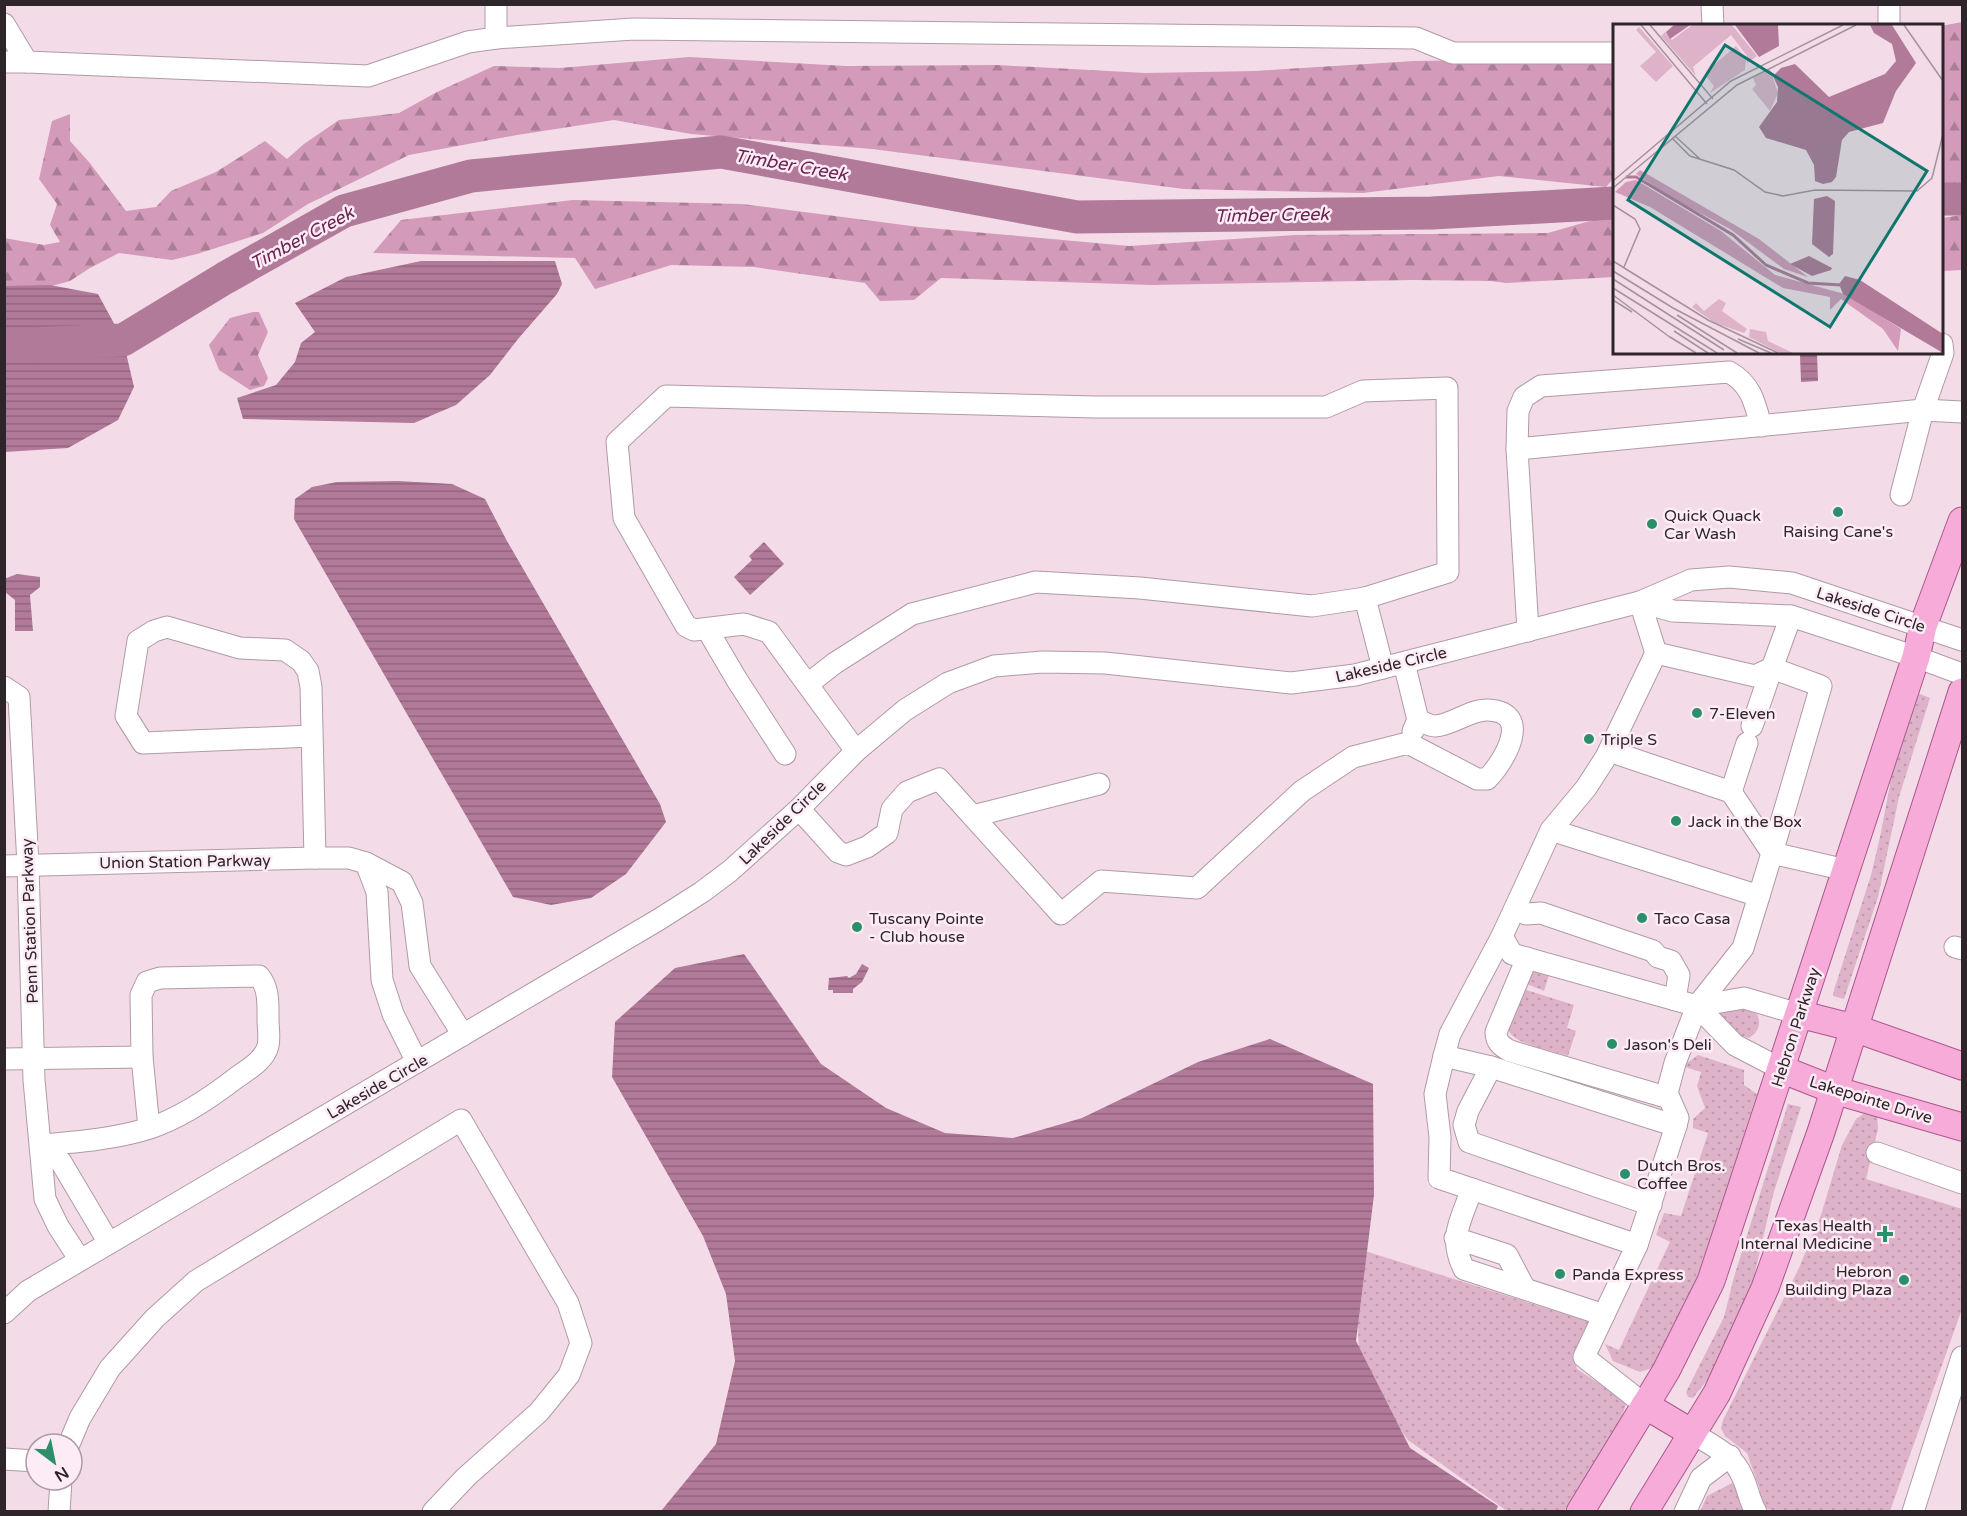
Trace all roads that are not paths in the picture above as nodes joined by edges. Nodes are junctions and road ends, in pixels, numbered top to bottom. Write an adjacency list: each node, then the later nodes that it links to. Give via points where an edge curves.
1 (496, 4): 7 (street)
2 (1712, 4): 5 (street)
3 (1889, 4): 6 (street)
4 (4, 24): 10 (street)
5 (1713, 24)
6 (1889, 24)
7 (496, 38): 8 (street, via 634,29 1416,38 1453,53); 10 (street, via 468,42 368,76)
8 (1613, 53)
9 (4, 62): 10 (street)
10 (27, 62)
11 (1943, 354): 12 (street)
12 (1923, 410): 13 (street); 14 (street); 16 (street)
13 (1962, 412)
14 (1761, 426): 15 (street); 15 (street, via 1753,396 1741,378 1729,372 1541,386 1524,397 1518,411)
15 (1517, 449): 23 (street)
16 (1901, 495)
17 (1962, 521): 21 (main road, Hebron Parkway)
18 (1365, 598): 22 (street, via 1448,572 1447,388 1363,391 1326,407 1084,406 666,396 617,442 624,518 686,626); 27 (street); 30 (street, via 1312,606 1140,588 1036,582 912,614)
19 (1640, 602): 20 (street, Lakeside Circle, via 1673,611); 21 (street, Lakeside Circle, via 1691,580 1729,577 1792,583); 23 (street, Lakeside Circle); 25 (street)
20 (1791, 616): 26 (street, Lakeside Circle); 28 (street)
21 (1923, 626): 24 (street, Lakeside Circle); 26 (main road, Hebron Parkway)
22 (707, 629): 30 (street, via 744,624 769,632); 38 (street)
23 (1528, 631): 27 (street, Lakeside Circle)
24 (1962, 640)
25 (1656, 653): 28 (street, via 1755,676); 37 (street)
26 (1916, 657): 29 (street, Lakeside Circle); 49 (main road, Hebron Parkway)
27 (1393, 665): 33 (street); 36 (street, Lakeside Circle, via 1355,675 1291,683 1105,663 994,666 948,683 905,710)
28 (1772, 668): 40 (street); 44 (street, via 1821,686)
29 (1962, 674)
30 (808, 684): 36 (street)
31 (12, 692): 47 (street, Penn Station Parkway)
32 (1962, 692): 57 (main road)
33 (1418, 720): 35 (street); 35 (street, via 1434,726 1485,710 1500,711 1511,722 1514,732 1499,767 1487,779 1477,779)
34 (312, 736): 34 (street, via 308,671 285,651 240,648 167,627 138,641 126,716 143,743); 45 (street)
35 (1408, 743): 42 (street, via 1353,758 1302,791 1197,888 1101,881 1061,914)
36 (856, 751): 41 (street, Lakeside Circle)
37 (1609, 752): 40 (street); 43 (street, via 1586,788)
38 (785, 754)
39 (1099, 784): 42 (street)
40 (1731, 792): 44 (street)
41 (799, 809): 42 (street, via 838,852 846,855 887,833 892,809 907,792 939,779); 58 (street, Lakeside Circle, via 702,892)
42 (973, 816)
43 (1551, 830): 50 (street); 51 (street)
44 (1772, 853): 49 (street); 50 (street)
45 (315, 858): 46 (street, Union Station Parkway, via 349,858); 47 (street, Union Station Parkway)
46 (366, 863): 58 (street, Union Station Parkway, via 402,882 412,903 420,966); 63 (street, via 376,892 382,980 393,1014)
47 (28, 865): 48 (street, Union Station Parkway); 62 (street, Penn Station Parkway)
48 (4, 866)
49 (1846, 870): 56 (main road, Hebron Parkway)
50 (1759, 896): 55 (street, via 1743,948)
51 (1521, 911): 52 (street); 54 (street, via 1541,913 1653,951 1671,961 1679,975)
52 (1502, 936): 53 (street, via 1512,954); 59 (street, via 1450,1034)
53 (1527, 958): 54 (street); 68 (street, via 1496,1032 1500,1045)
54 (1675, 1000): 55 (street)
55 (1697, 1006): 56 (street, via 1744,998); 66 (street, via 1734,1045); 68 (street, via 1675,1062)
56 (1799, 1014): 57 (main road); 66 (main road, Hebron Parkway)
57 (1854, 1029): 64 (main road); 67 (main road)
58 (463, 1035): 63 (street, Lakeside Circle)
59 (1444, 1056): 65 (street); 75 (street, via 1436,1094 1439,1178)
60 (142, 1057): 62 (street); 71 (street); 71 (street, via 141,996 147,982 186,976 259,976 265,983 268,1047 258,1062 222,1089)
61 (4, 1059): 62 (street)
62 (34, 1059): 72 (street, Penn Station Parkway)
63 (417, 1062): 77 (street, Lakeside Circle)
64 (1962, 1066)
65 (1491, 1067): 69 (street); 76 (street, via 1468,1111 1464,1125 1469,1142)
66 (1781, 1069): 67 (main road, Lakepointe Drive); 83 (main road, Hebron Parkway, via 1711,1281)
67 (1834, 1090): 70 (main road, Lakepointe Drive); 85 (main road, via 1765,1288 1716,1393)
68 (1669, 1098): 69 (street, via 1678,1118)
69 (1676, 1126): 76 (street)
70 (1962, 1127)
71 (149, 1128): 72 (street)
72 (41, 1145): 77 (street, via 61,1162); 79 (street, Penn Station Parkway, via 45,1199)
73 (1877, 1153): 74 (street)
74 (1962, 1183)
75 (1472, 1189): 78 (street); 81 (street, via 1455,1238 1464,1269)
76 (1651, 1205): 78 (street)
77 (109, 1243): 79 (street, Lakeside Circle)
78 (1637, 1245): 81 (street)
79 (80, 1260): 80 (street, Lakeside Circle, via 28,1291)
80 (4, 1313)
81 (1604, 1315): 83 (street, via 1584,1357)
82 (1962, 1356): 96 (street)
83 (1645, 1405): 85 (main road); 92 (main road, Hebron Parkway)
84 (74, 1432): 91 (street, via 110,1368 154,1318 196,1281 461,1120 568,1303 581,1343 569,1375 539,1412)
85 (1692, 1433): 86 (street); 93 (main road)
86 (1730, 1456): 94 (street, via 1701,1478); 95 (street)
87 (4, 1459): 88 (street)
88 (24, 1460)
89 (60, 1492): 90 (street)
90 (59, 1512)
91 (433, 1512)
92 (1580, 1512)
93 (1644, 1512)
94 (1685, 1512)
95 (1756, 1512)
96 (1913, 1512)

